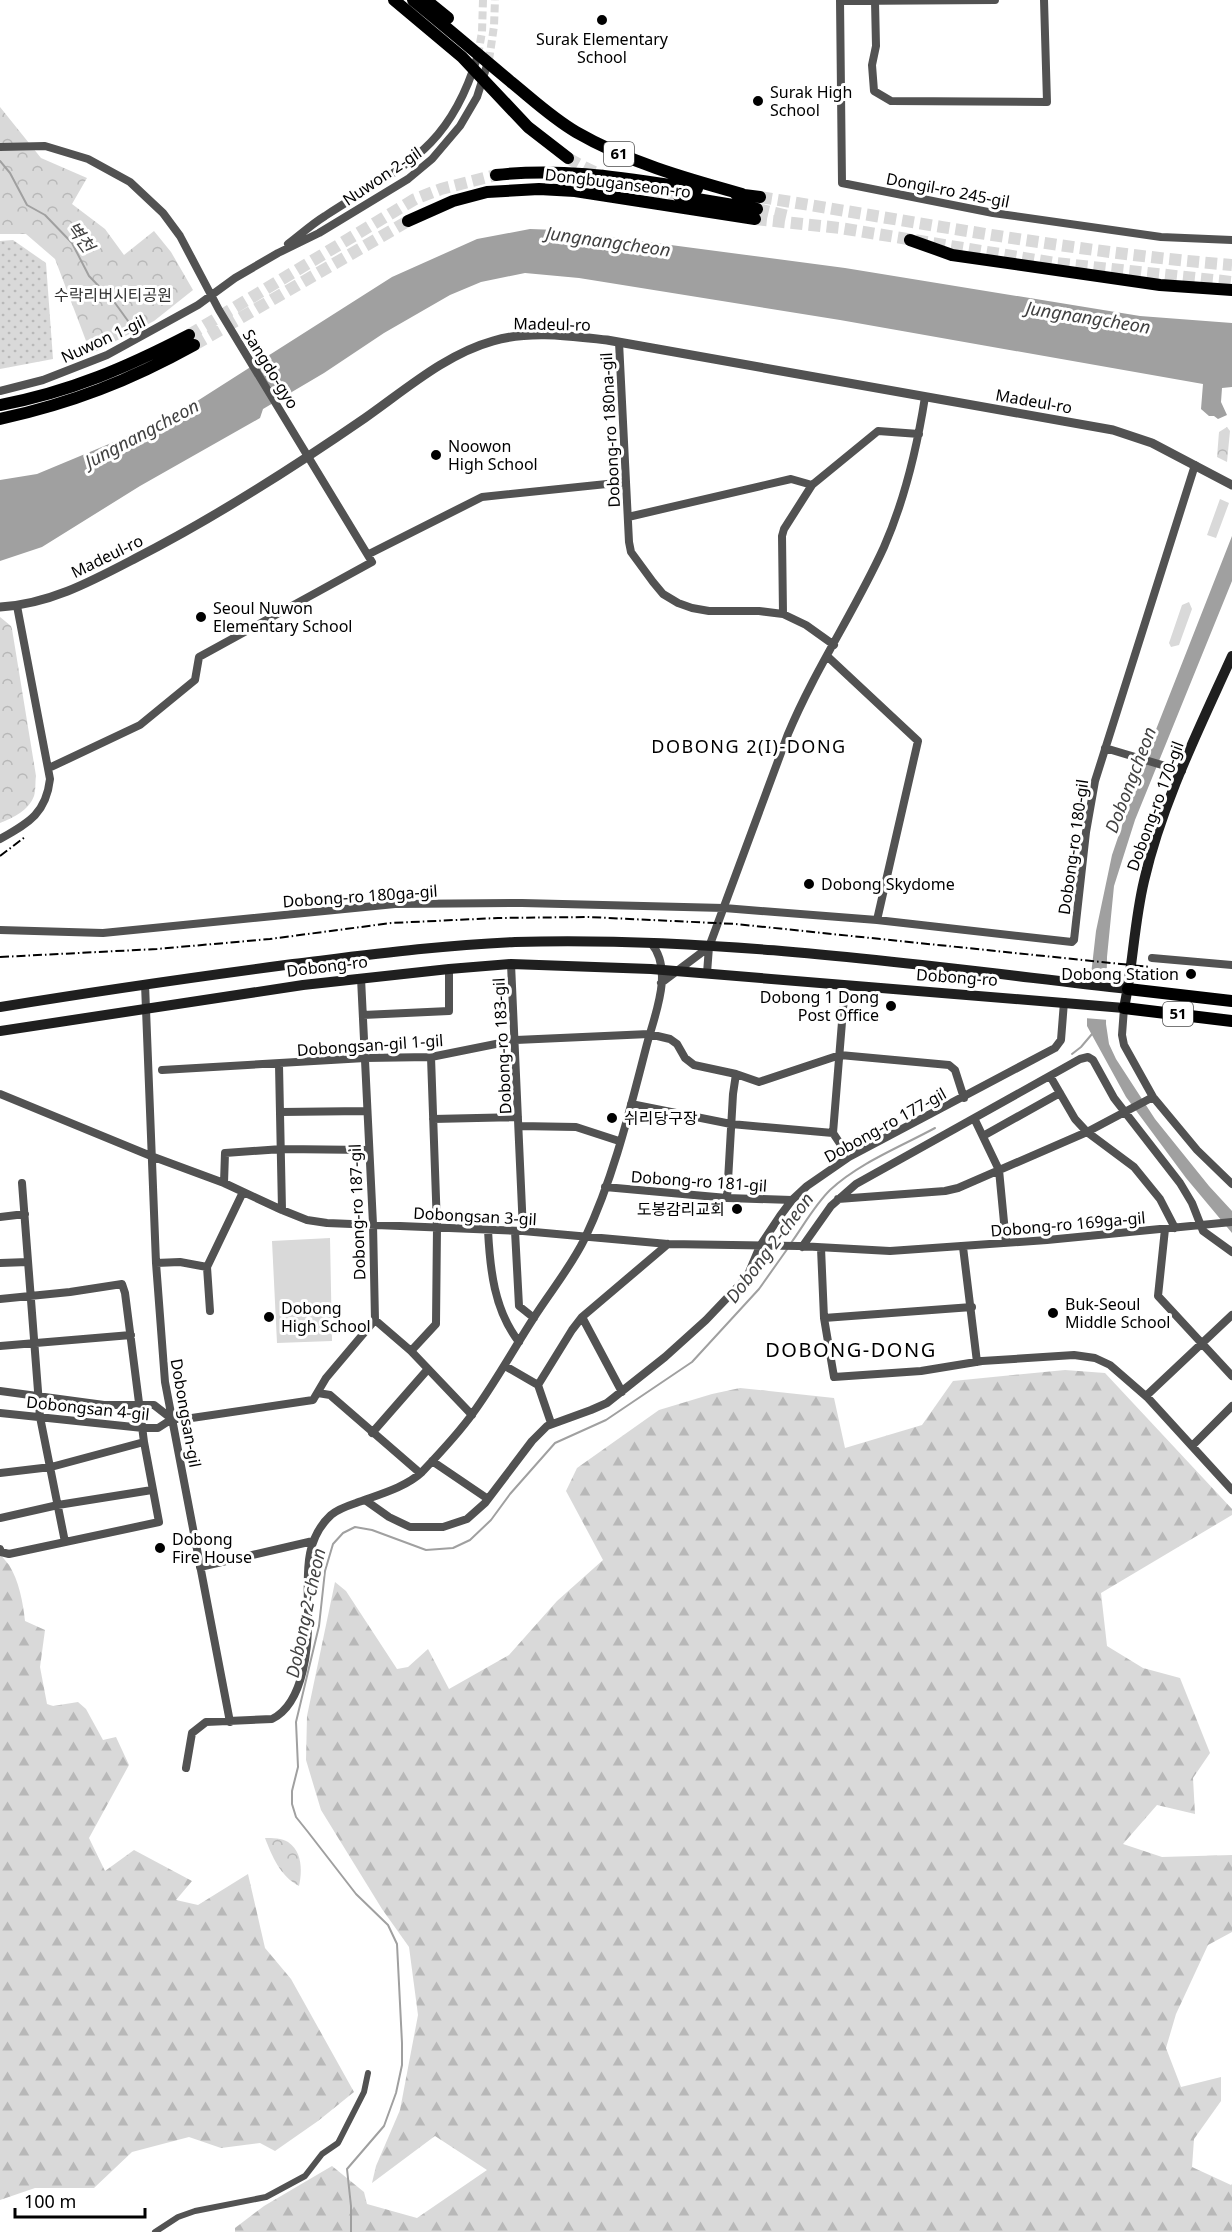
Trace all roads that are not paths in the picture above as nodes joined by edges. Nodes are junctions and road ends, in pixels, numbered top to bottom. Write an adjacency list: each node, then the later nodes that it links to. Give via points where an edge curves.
1 (394, 0): 12 (main road, via 462,57 522,121)
2 (413, 0): 10 (main road, 61)
3 (426, 0): 10 (main road, via 496,61)
4 (840, 0): 7 (street); 19 (street, Dongil-ro 245-gil, via 842,183 1015,216 1161,237)
5 (995, 0): 7 (street)
6 (1044, 0): 7 (street, via 1047,102 891,101 874,91)
7 (875, 1)
8 (477, 58): 20 (street, Nuwon 2-gil, via 464,95 442,130 408,164 322,217)
9 (489, 60): 20 (street, Nuwon 2-gil, via 474,102 452,138 432,159 408,179)
10 (512, 82): 15 (main road, 61, via 574,131 609,150 666,173)
11 (0, 147): 22 (street, Sangdo-gyo, via 45,146 75,154 103,165 145,194 180,236)
12 (568, 158)
13 (496, 174): 15 (main road, Dongbuganseon-ro / 61, via 582,172)
14 (679, 195): 16 (main road)
15 (742, 195): 16 (main road, Dongbuganseon-ro / 61)
16 (758, 209): 17 (main road, Dongbuganseon-ro, via 527,189 487,192)
17 (408, 220)
18 (910, 240): 21 (main road, via 952,255 1160,285)
19 (1232, 240)
20 (278, 253): 22 (street, Nuwon 2-gil)
21 (1232, 290)
22 (211, 296): 24 (street, Nuwon 1-gil, via 107,355 44,380); 29 (street, Sangdo-gyo)
23 (619, 342): 25 (street, Madeul-ro); 29 (street, Madeul-ro, via 535,335 482,345 448,360); 31 (street, Dobong-ro 180na-gil)
24 (0, 391)
25 (925, 397): 28 (street); 30 (street, Madeul-ro, via 1124,433)
26 (0, 405): 27 (main road, via 52,393 191,340 146,370 92,394)
27 (0, 419)
28 (919, 434): 32 (street, via 878,431); 39 (street, via 893,525)
29 (309, 456): 35 (street, Sangdo-gyo); 36 (street, Madeul-ro, via 186,532 91,582)
30 (1195, 465): 33 (street, Madeul-ro); 42 (street, Dobong-ro 180-gil)
31 (626, 482): 34 (street, Dobong-ro 180na-gil); 35 (street, via 482,497)
32 (812, 485): 34 (street, Dobong-ro 180na-gil, via 791,479); 38 (street, via 782,536)
33 (1232, 485)
34 (628, 517): 38 (street, Dobong-ro 180na-gil, via 631,552 652,582 670,598 692,608)
35 (370, 558): 43 (street, via 199,657 195,680 140,725)
36 (17, 606): 37 (street, Madeul-ro); 43 (street)
37 (0, 607)
38 (783, 614): 39 (street, Dobong-ro 180na-gil)
39 (834, 645): 40 (street)
40 (827, 656): 46 (street, via 788,734); 47 (street, via 918,741)
41 (1232, 657): 44 (main road, Dobong-ro 170-gil)
42 (1109, 749): 44 (street); 47 (street, Dobong-ro 180-gil, via 1095,781 1074,941)
43 (49, 768): 45 (street, via 44,805 26,824)
44 (1182, 771): 62 (main road, Dobong-ro 170-gil, via 1143,883)
45 (0, 839)
46 (724, 908): 47 (street, Dobong-ro 180-gil); 48 (street, Dobong-ro 180ga-gil, via 415,904 103,933); 50 (street)
47 (878, 920)
48 (0, 930)
49 (651, 943): 50 (main road, Dobong-ro / 51); 55 (street, via 661,958); 60 (main road, Dobong-ro / 51, via 513,942 448,946)
50 (709, 947): 56 (street); 57 (street); 62 (main road, Dobong-ro / 51)
51 (1152, 957): 53 (street)
52 (511, 964): 54 (main road, Dobong-ro / 51); 55 (main road, Dobong-ro / 51); 72 (street, Dobong-ro 183-gil)
53 (1232, 965)
54 (449, 969): 58 (main road, Dobong-ro / 51); 68 (street, via 449,1011)
55 (662, 969): 56 (main road, Dobong-ro / 51); 59 (street)
56 (678, 971): 57 (main road, Dobong-ro / 51); 59 (street)
57 (707, 973): 61 (main road, Dobong-ro / 51)
58 (361, 978): 67 (main road, Dobong-ro / 51); 68 (street, Dobong-ro 187-gil)
59 (661, 982): 71 (street, Dobong-ro 181-gil)
60 (145, 984): 65 (main road, Dobong-ro / 51); 67 (street, Dobongsan-gil)
61 (844, 985): 64 (main road, Dobong-ro / 51); 73 (street)
62 (1122, 988): 63 (main road, Dobong-ro / 51); 66 (main road, Dobong-ro 170-gil)
63 (1232, 1001)
64 (1067, 1002): 66 (main road, Dobong-ro / 51); 82 (street, Dobong-ro 177-gil, via 1057,1046)
65 (0, 1007)
66 (1119, 1007): 69 (main road, Dobong-ro / 51); 83 (street, via 1124,1045)
67 (146, 1009): 70 (main road, Dobong-ro / 51); 99 (street, Dobongsan-gil)
68 (363, 1015): 75 (street, Dobong-ro 187-gil)
69 (1232, 1021)
70 (0, 1031)
71 (649, 1034): 72 (street, Dobongsan-gil 1-gil); 78 (street, via 670,1039 694,1065); 84 (street, Dobong-ro 181-gil)
72 (516, 1041): 74 (street, Dobongsan-gil 1-gil); 88 (street, Dobong-ro 183-gil)
73 (840, 1055): 78 (street, via 767,1081); 82 (street, via 949,1065 955,1070); 94 (street)
74 (431, 1057): 75 (street, Dobongsan-gil 1-gil); 90 (street)
75 (365, 1058): 76 (street, Dobongsan-gil 1-gil); 85 (street, Dobong-ro 187-gil)
76 (279, 1065): 77 (street, Dobongsan-gil 1-gil); 87 (street)
77 (162, 1070)
78 (736, 1074): 91 (street)
79 (1050, 1076): 80 (street, Dobong-ro 169ga-gil); 86 (street, via 1080,1059 1091,1058); 89 (street)
80 (1060, 1093): 93 (street, Dobong-ro 169ga-gil); 95 (street)
81 (0, 1094): 99 (street, Dobongsan 3-gil)
82 (964, 1098): 100 (street, Dobong-ro 177-gil)
83 (1151, 1098): 86 (street); 104 (street)
84 (631, 1104): 91 (street); 96 (street, Dobong-ro 181-gil)
85 (366, 1111): 87 (street); 98 (street, Dobong-ro 187-gil)
86 (1126, 1112): 93 (street); 115 (street, via 1180,1183)
87 (281, 1113): 97 (street)
88 (518, 1117): 90 (street); 92 (street, Dobong-ro 183-gil)
89 (974, 1118): 95 (street); 108 (street, via 856,1184)
90 (433, 1119): 116 (street)
91 (731, 1124): 94 (street); 107 (street)
92 (519, 1126): 96 (street, Dobong-ro 183-gil, via 576,1127); 120 (street, Dobong-ro 183-gil)
93 (1087, 1132): 101 (street); 118 (street, Dobong-ro 169ga-gil, via 1134,1167 1160,1199)
94 (833, 1133): 100 (street)
95 (983, 1136): 101 (street)
96 (619, 1141): 105 (street, Dobong-ro 181-gil)
97 (282, 1149): 98 (street); 103 (street, via 225,1153); 110 (street)
98 (368, 1150): 114 (street, Dobong-ro 187-gil)
99 (151, 1156): 103 (street, Dobongsan 3-gil); 131 (street, Dobongsan-gil)
100 (849, 1157): 109 (street, Dobong-ro 177-gil)
101 (999, 1170): 108 (street, via 945,1191); 122 (street)
102 (22, 1183): 111 (street)
103 (224, 1183): 106 (street, Dobongsan 3-gil)
104 (1232, 1184)
105 (605, 1187): 107 (street, Dobong-ro 181-gil); 121 (street, Dobong-ro 181-gil)
106 (243, 1192): 110 (street, Dobongsan 3-gil); 132 (street)
107 (727, 1198): 109 (street, Dobong-ro 181-gil)
108 (838, 1199): 125 (street)
109 (792, 1200): 124 (street, Dobong-ro 177-gil)
110 (282, 1210): 114 (street, Dobongsan 3-gil, via 307,1220)
111 (25, 1214): 112 (street); 129 (street)
112 (0, 1217)
113 (1232, 1222): 115 (street, Dobong-ro 169ga-gil)
114 (373, 1224): 116 (street, Dobongsan 3-gil); 141 (street, Dobong-ro 187-gil)
115 (1202, 1224): 118 (street, Dobong-ro 169ga-gil); 128 (street, via 1207,1234)
116 (437, 1227): 119 (street, Dobongsan 3-gil); 147 (street, via 436,1324)
117 (1165, 1228): 118 (street, Dobong-ro 169ga-gil); 122 (street, Dobong-ro 169ga-gil); 145 (street, via 1158,1296)
118 (1175, 1228)
119 (488, 1230): 120 (street, Dobongsan 3-gil); 144 (street, via 491,1276 505,1318)
120 (519, 1231): 121 (street, Dobongsan 3-gil); 139 (street, via 519,1306)
121 (586, 1236): 123 (street, Dobongsan 3-gil); 139 (street, Dobong-ro 181-gil)
122 (1006, 1243): 126 (street, Dobong-ro 169ga-gil)
123 (668, 1244): 124 (street, Dobongsan 3-gil); 138 (street)
124 (763, 1246): 125 (street, Dobongsan 3-gil); 154 (street, Dobong-ro 177-gil, via 747,1277 730,1296)
125 (800, 1246): 127 (street, Dobong-ro 169ga-gil)
126 (963, 1247): 127 (street, Dobong-ro 169ga-gil, via 890,1251); 135 (street)
127 (821, 1248): 140 (street)
128 (1232, 1252)
129 (28, 1262): 130 (street); 133 (street)
130 (0, 1263)
131 (156, 1263): 132 (street); 163 (street, Dobongsan-gil, via 163,1363)
132 (207, 1267): 136 (street)
133 (30, 1296): 134 (street); 142 (street, via 122,1284); 143 (street)
134 (0, 1299)
135 (972, 1307): 140 (street); 148 (street)
136 (210, 1311)
137 (1232, 1315): 145 (street)
138 (582, 1317): 152 (street); 154 (street)
139 (534, 1318): 144 (street, Dobong-ro 181-gil)
140 (824, 1318): 148 (street, via 834,1377 921,1371)
141 (375, 1320): 147 (street); 155 (street)
142 (131, 1335): 143 (street); 158 (street)
143 (35, 1342): 146 (street); 157 (street)
144 (519, 1342): 149 (street, Dobong-ro 181-gil)
145 (1203, 1344): 151 (street); 156 (street)
146 (0, 1346)
147 (411, 1351): 150 (street)
148 (977, 1362): 156 (street, via 1074,1355 1095,1358 1110,1365)
149 (505, 1366): 152 (street); 161 (street, Dobong-ro 181-gil)
150 (428, 1369): 161 (street); 166 (street)
151 (1232, 1376)
152 (538, 1385): 164 (street)
153 (0, 1391): 157 (street)
154 (622, 1392): 164 (street, Dobong-ro 177-gil, via 591,1410)
155 (318, 1393): 163 (street, via 313,1400); 166 (street, via 330,1395)
156 (1146, 1396): 168 (street)
157 (39, 1397): 158 (street); 162 (street)
158 (140, 1406): 163 (street, via 154,1406); 165 (street)
159 (1232, 1406): 168 (street)
160 (0, 1413): 162 (street, Dobongsan 4-gil)
161 (472, 1415): 169 (street, Dobong-ro 181-gil)
162 (40, 1417): 165 (street, Dobongsan 4-gil); 170 (street)
163 (172, 1419): 165 (street, Dobongsan 4-gil, via 158,1428); 182 (street, Dobongsan-gil)
164 (551, 1423): 175 (street, Dobong-ro 177-gil, via 532,1441)
165 (143, 1428): 167 (street)
166 (372, 1433): 172 (street)
167 (144, 1442): 170 (street); 174 (street)
168 (1192, 1446): 173 (street)
169 (432, 1461): 172 (street, Dobong-ro 181-gil); 175 (street)
170 (51, 1467): 171 (street); 177 (street)
171 (0, 1473)
172 (420, 1473): 176 (street, Dobong-ro 181-gil)
173 (1231, 1488)
174 (152, 1490): 177 (street); 180 (street, via 159,1522)
175 (488, 1499): 176 (street, Dobong-ro 177-gil, via 463,1521 423,1528 405,1525)
176 (365, 1500): 179 (street, Dobong-ro 181-gil, via 334,1512)
177 (58, 1504): 178 (street); 180 (street)
178 (0, 1518)
179 (313, 1541): 182 (street); 183 (street, Dobong-ro 181-gil, via 308,1570 306,1649 297,1692 272,1719)
180 (65, 1542): 181 (street, via 9,1554)
181 (0, 1549)
182 (200, 1567): 183 (street, Dobongsan-gil)
183 (230, 1722): 184 (street, Dobong-ro 181-gil, via 206,1722 192,1733)
184 (186, 1768)
185 (368, 2073): 186 (street, via 364,2092 338,2144 322,2154 305,2176 266,2197 195,2211)
186 (154, 2232)

